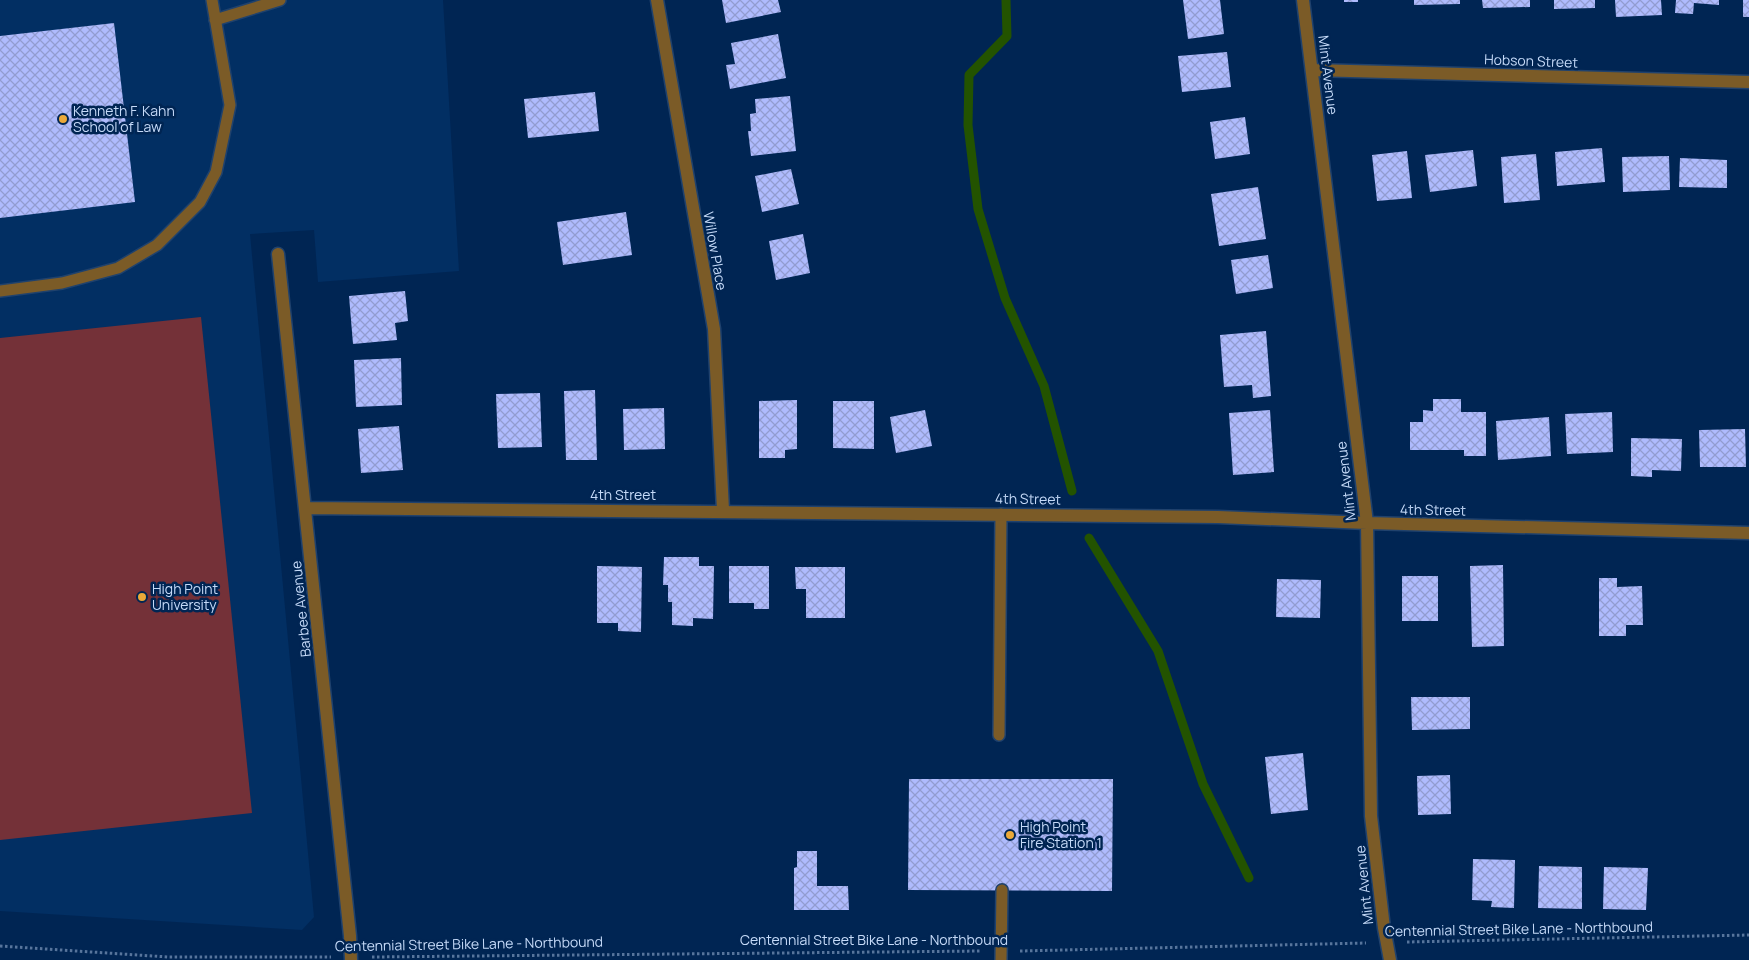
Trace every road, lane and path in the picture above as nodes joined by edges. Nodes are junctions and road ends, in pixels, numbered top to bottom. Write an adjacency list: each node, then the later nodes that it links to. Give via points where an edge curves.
1 (212, 0): 5 (lane)
2 (280, 0): 5 (lane)
3 (657, 0): 11 (street, Willow Place, via 714,329)
4 (1303, 0): 6 (street, Mint Avenue)
5 (215, 20): 9 (lane, via 230,105 216,172 200,202 157,245 118,268 62,283)
6 (1312, 70): 7 (street, Hobson Street); 13 (street, Mint Avenue)
7 (1749, 82)
8 (278, 254): 10 (street, Barbee Avenue)
9 (0, 291)
10 (306, 508): 11 (street, 4th Street); 21 (street, Barbee Avenue)
11 (723, 510): 12 (street, 4th Street)
12 (1001, 514): 13 (street, 4th Street); 15 (lane)
13 (1367, 523): 14 (street, 4th Street); 18 (street, Mint Avenue, via 1371,816)
14 (1749, 533)
15 (999, 735)
16 (1002, 890): 20 (lane)
17 (1749, 935): 18 (path, Centennial Street Bike Lane - Northbound)
18 (1387, 943): 20 (path, Centennial Street Bike Lane - Northbound); 22 (street, Mint Avenue)
19 (0, 946): 21 (path, Centennial Street Bike Lane - Northbound, via 168,957)
20 (1001, 955): 21 (path, Centennial Street Bike Lane - Northbound)
21 (351, 958)
22 (1390, 960)

